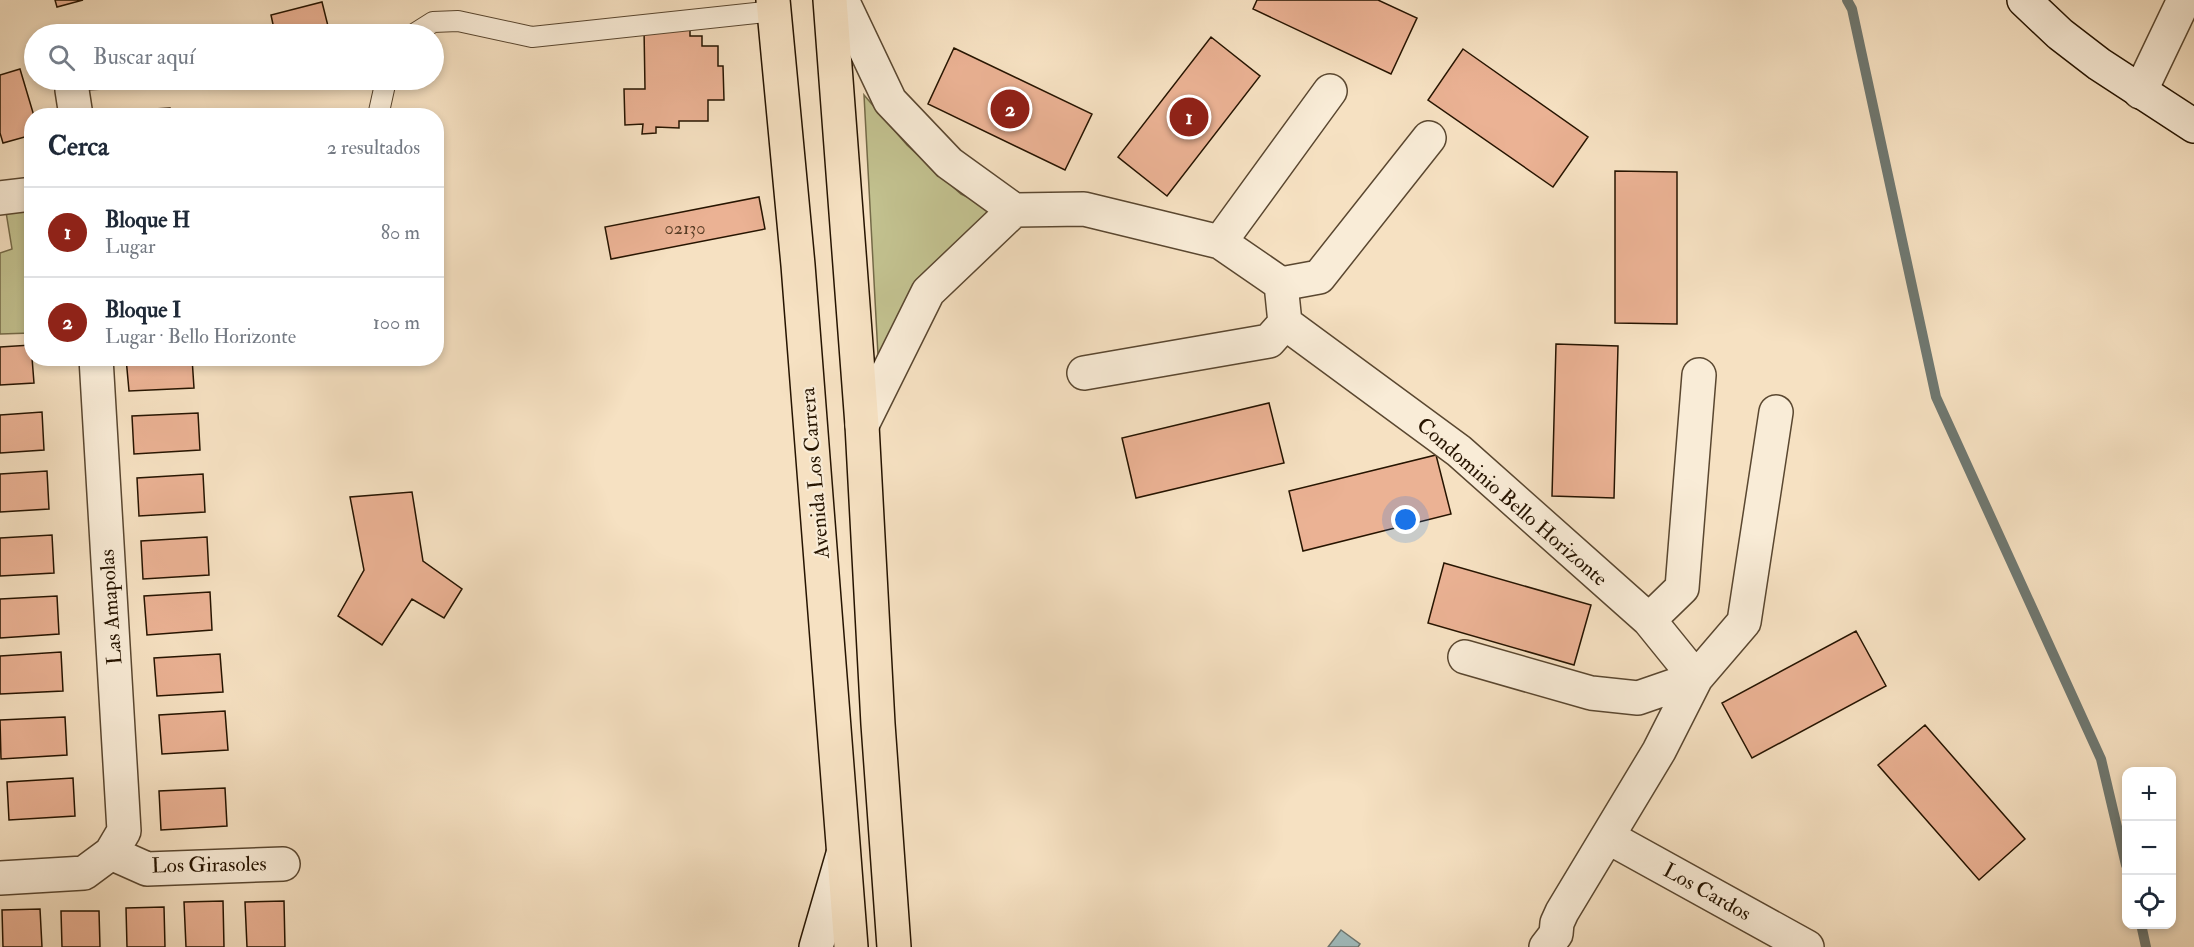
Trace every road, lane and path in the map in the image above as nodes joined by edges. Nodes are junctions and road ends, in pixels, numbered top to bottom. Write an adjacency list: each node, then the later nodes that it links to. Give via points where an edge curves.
1 (830, 0): 23 (main road)
2 (843, 0): 15 (street, via 890,101 950,163)
3 (2024, 0): 9 (street, via 2068,40)
4 (2184, 0): 9 (street)
5 (773, 5): 6 (lane, via 532,37 458,21); 28 (main road, Avenida Los Carrera, via 798,265)
6 (430, 24)
7 (384, 90): 10 (lane)
8 (1330, 91): 16 (street)
9 (2140, 92): 11 (street)
10 (380, 108)
11 (2194, 126)
12 (1429, 138): 17 (street, via 1319,277)
13 (24, 195): 14 (street)
14 (0, 198)
15 (1014, 210): 16 (street, via 1084,209); 23 (street, via 928,292)
16 (1220, 242): 17 (street)
17 (1281, 284): 18 (street)
18 (1285, 323): 20 (street, via 1269,341); 24 (street, Condominio Bello Horizonte, via 1459,451)
19 (96, 366): 29 (street, Las Amapolas, via 124,809 124,831)
20 (1084, 374)
21 (1699, 375): 24 (street, via 1682,588)
22 (1776, 412): 26 (street, via 1744,622)
23 (862, 425): 35 (main road)
24 (1649, 620): 26 (street, Condominio Bello Horizonte)
25 (1465, 657): 26 (street, via 1591,693 1638,698)
26 (1696, 678): 27 (street)
27 (1608, 837): 32 (street, via 1562,912); 36 (street, Los Cardos)
28 (844, 849): 33 (street); 34 (main road, Avenida Los Carrera)
29 (111, 853): 30 (street, Los Girasoles, via 147,869); 31 (street, via 84,873)
30 (283, 864)
31 (0, 878)
32 (1556, 943)
33 (816, 947)
34 (851, 947)
35 (894, 947)
36 (1807, 947)

